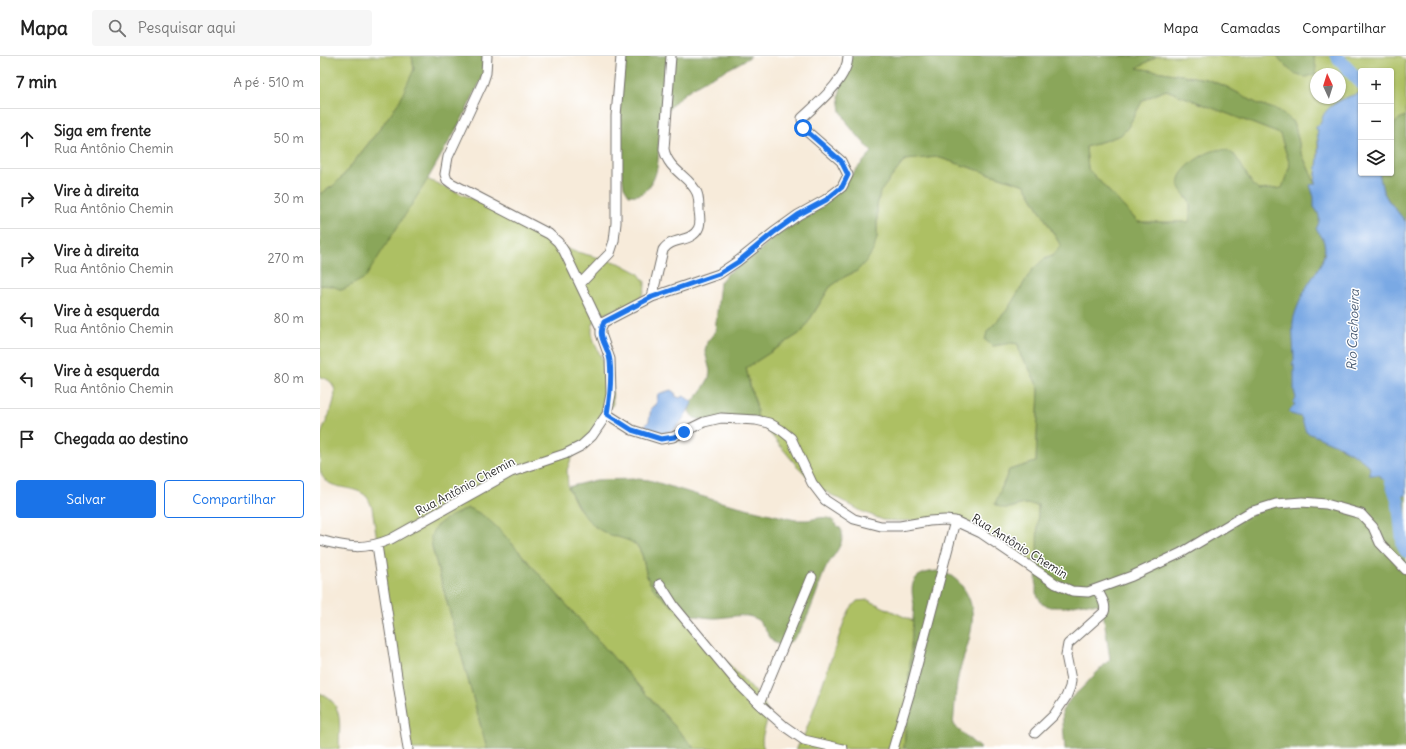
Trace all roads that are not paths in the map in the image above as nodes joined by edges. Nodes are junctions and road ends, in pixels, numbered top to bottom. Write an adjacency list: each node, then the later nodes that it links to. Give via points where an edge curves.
1 (487, 56): 5 (street, Rua Antônio Chemin, via 483,82 448,157 445,174 447,180 549,234 564,251)
2 (621, 56): 5 (street, via 616,116 614,241 610,253)
3 (672, 56): 6 (street, via 664,149 669,162 695,188 698,194 700,219 699,228 691,237 666,246 663,250)
4 (848, 56): 6 (street, via 848,64 830,92 802,118 803,128 841,161 848,175 842,187 826,200 798,215 719,274)
5 (580, 284): 7 (street, Rua Antônio Chemin)
6 (652, 297): 7 (street, via 604,322)
7 (601, 328): 8 (street, Rua Antônio Chemin, via 610,359 611,394)
8 (607, 414): 9 (street, Rua Antônio Chemin, via 632,430 661,439 674,437 704,422 721,418 769,423 791,438 812,483 826,500 854,519 881,526); 11 (street, Rua Antônio Chemin, via 592,436 581,446 511,472)
9 (955, 521): 15 (street, Rua Antônio Chemin, via 981,533 1056,584 1072,591 1088,592); 20 (street)
10 (320, 540): 11 (street, Rua Antônio Chemin, via 349,547)
11 (377, 545): 18 (street)
12 (1406, 570): 15 (street, Rua Antônio Chemin, via 1380,543 1374,527 1361,514 1326,504 1302,502 1276,504 1250,512 1181,553)
13 (812, 577): 16 (street)
14 (660, 584): 16 (street, via 674,606 727,671)
15 (1097, 589): 17 (street, via 1105,605 1104,612 1068,644 1066,655 1070,687 1054,715)
16 (759, 704): 19 (street, via 804,740)
17 (1035, 733)
18 (408, 749)
19 (843, 749)
20 (893, 749)

